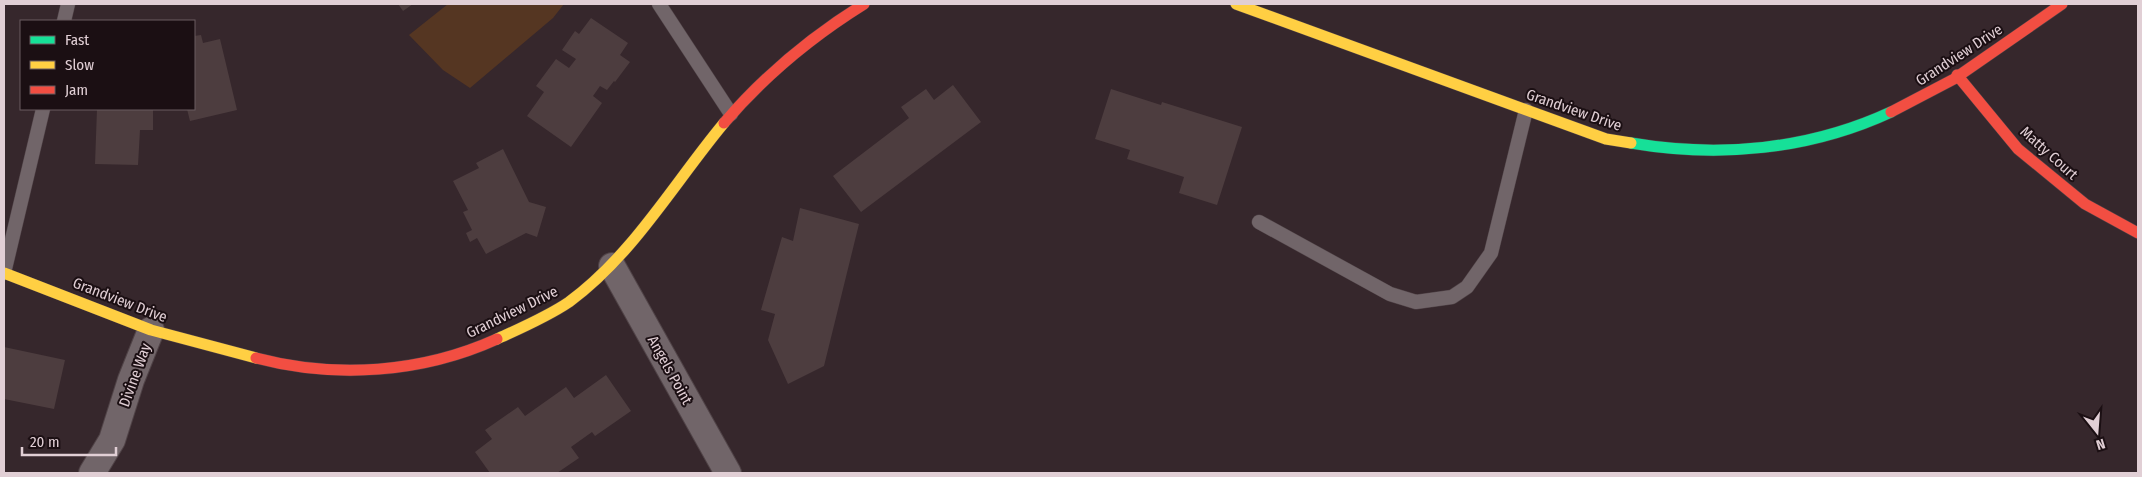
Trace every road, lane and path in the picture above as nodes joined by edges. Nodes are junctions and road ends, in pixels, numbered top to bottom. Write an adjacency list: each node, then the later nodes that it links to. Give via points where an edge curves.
1 (68, 4): 6 (lane)
2 (659, 4): 10 (lane)
3 (864, 4): 10 (street, Grandview Drive, via 812,36 756,85)
4 (1236, 4): 9 (street, Grandview Drive)
5 (2062, 4): 7 (street, Grandview Drive)
6 (64, 20)
7 (1957, 75): 9 (street, Grandview Drive, via 1876,120 1788,146 1742,151 1696,152 1606,139); 12 (street, Matty Court, via 2018,149 2085,204)
8 (43, 110): 14 (lane)
9 (1526, 110): 11 (lane, via 1491,253 1467,287 1452,297 1416,302 1390,294)
10 (731, 114): 13 (street, Grandview Drive)
11 (1259, 222)
12 (2138, 233)
13 (612, 266): 15 (street, Grandview Drive, via 566,304 488,344 422,364 387,369 305,368 264,361); 17 (street, Angels Point)
14 (4, 273): 15 (street, Grandview Drive)
15 (151, 330): 16 (street, Divine Way, via 112,440)
16 (92, 473)
17 (728, 473)

